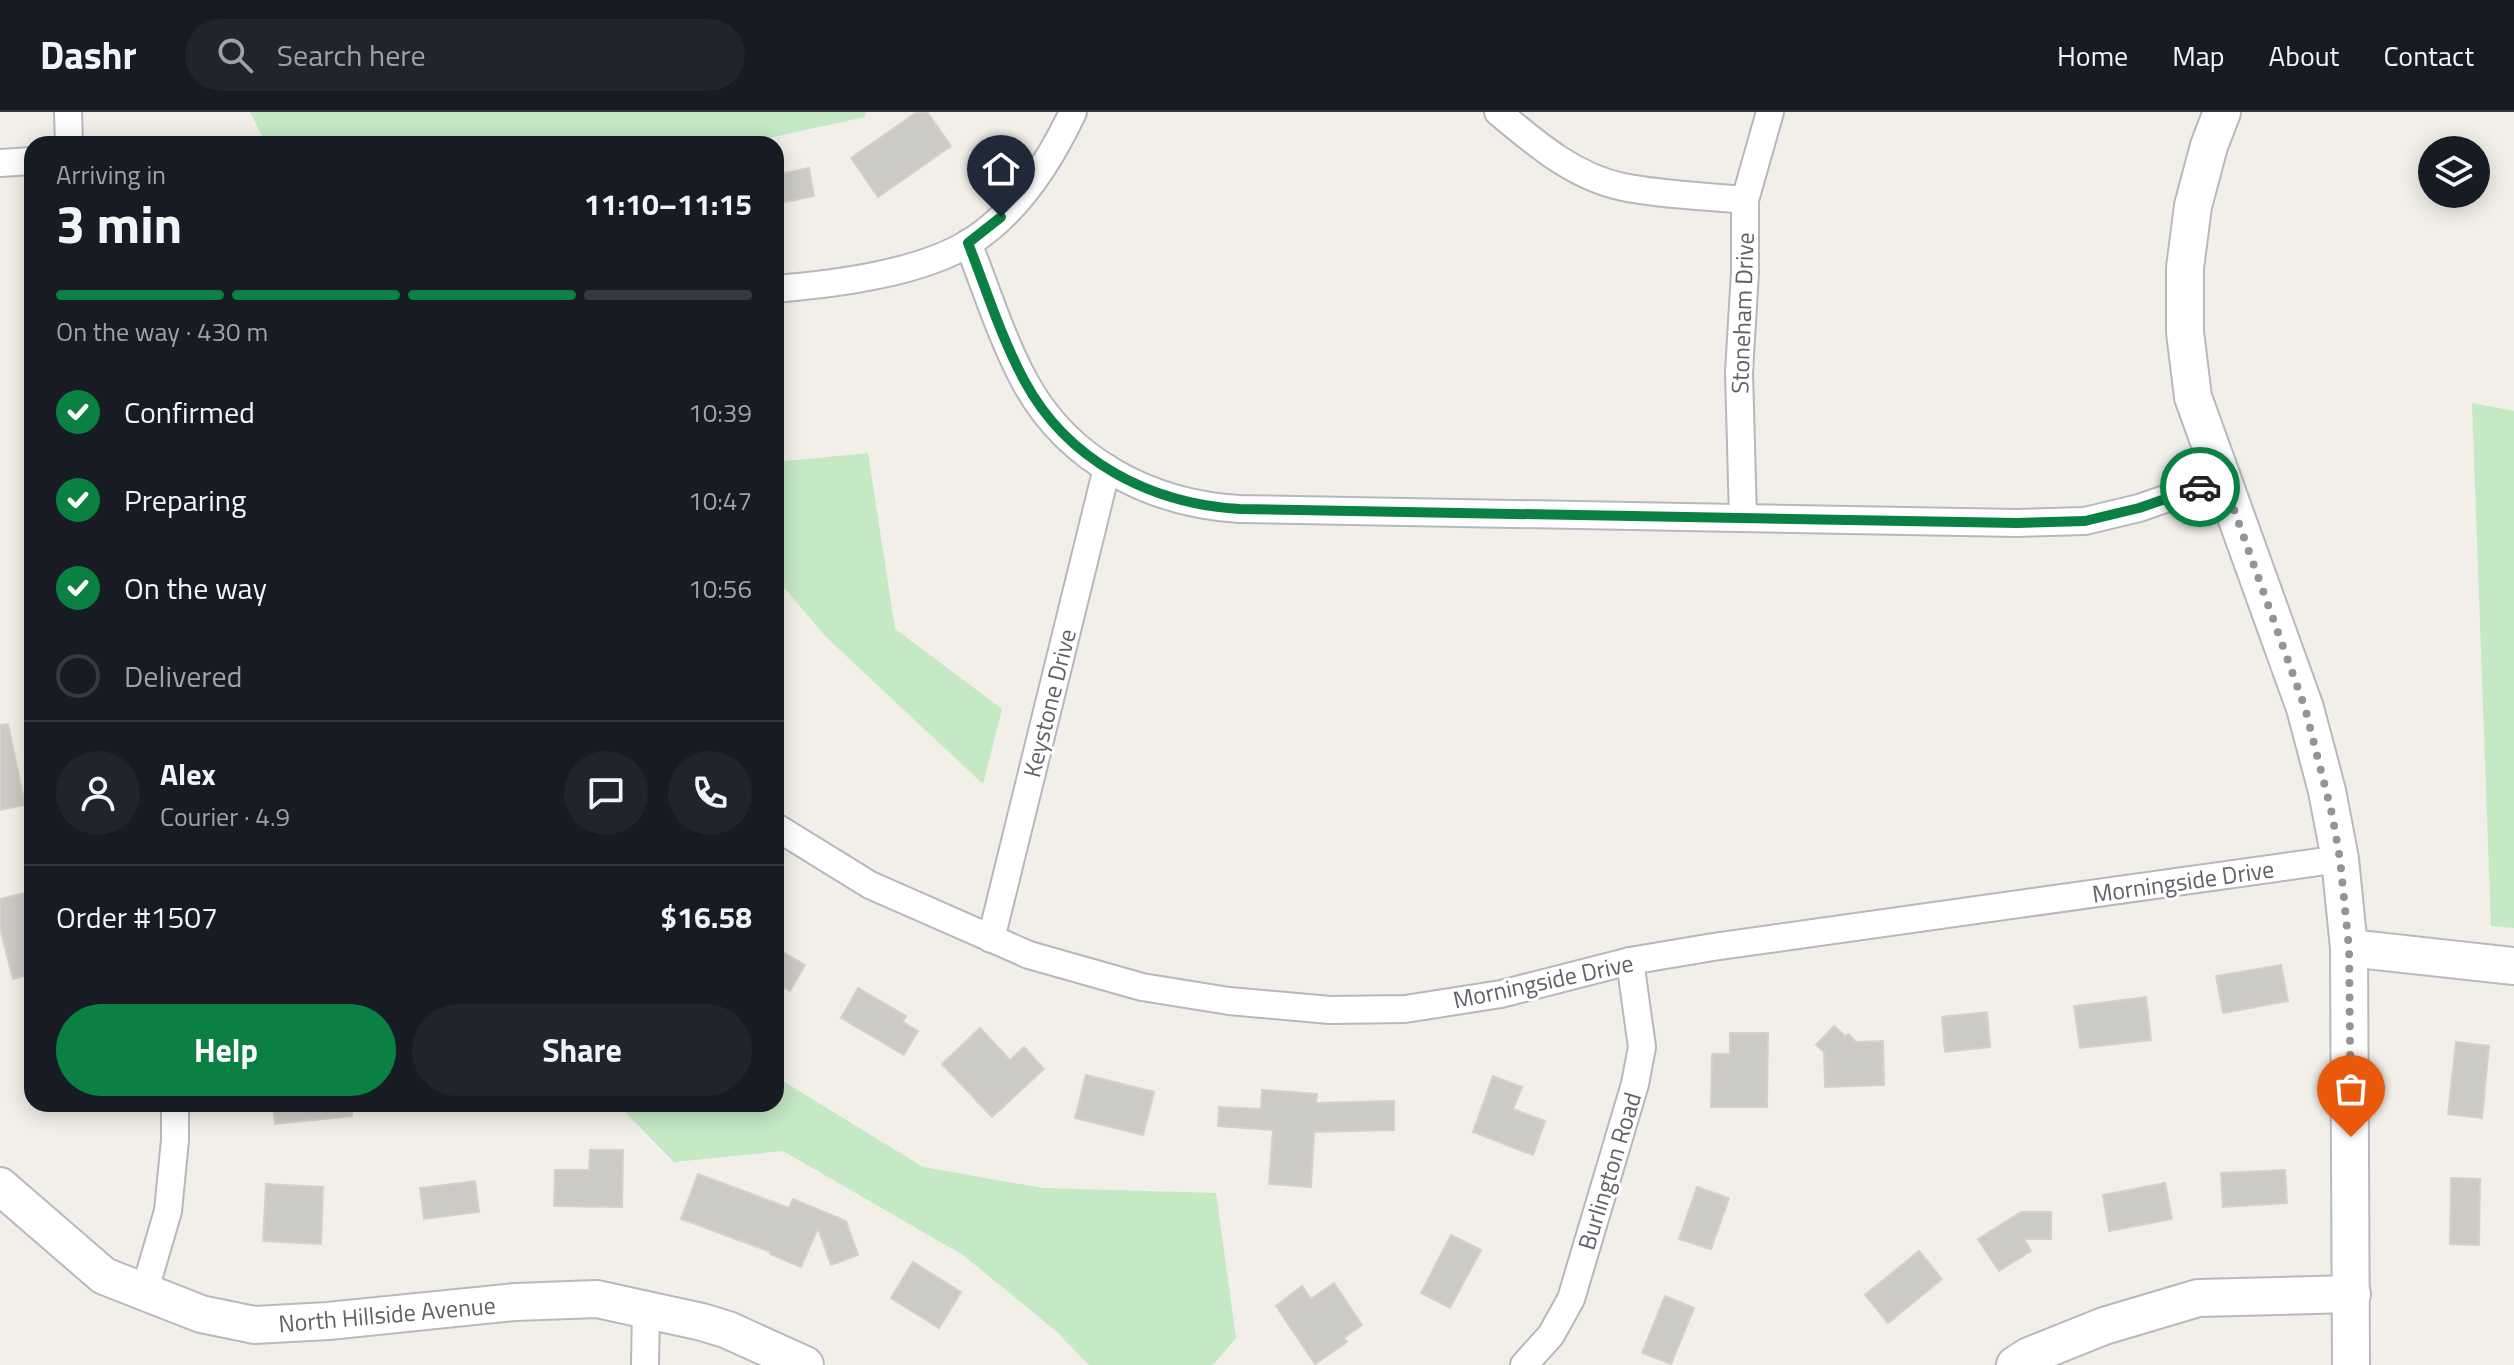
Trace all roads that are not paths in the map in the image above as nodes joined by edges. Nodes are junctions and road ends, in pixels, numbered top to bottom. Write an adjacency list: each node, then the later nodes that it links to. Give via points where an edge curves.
1 (68, 112): 6 (street)
2 (1073, 112): 10 (street, via 1034,182)
3 (1498, 112): 9 (street, via 1547,153 1621,187)
4 (1770, 112): 9 (street, Stoneham Drive)
5 (2222, 112): 13 (street, via 2193,206 2185,268 2185,332 2193,397)
6 (69, 136)
7 (24, 162): 8 (street)
8 (0, 163)
9 (1745, 200): 14 (street, Stoneham Drive, via 1739,372)
10 (968, 243): 11 (street, via 920,264); 12 (street, via 1026,382 1056,425)
11 (784, 288)
12 (1107, 468): 14 (street, via 1163,496 1214,507); 17 (street, Keystone Drive)
13 (2223, 479): 14 (street, via 2085,521); 16 (street, via 2305,708)
14 (1743, 518)
15 (784, 832): 17 (street, Morningside Drive, via 870,885)
16 (2340, 859): 18 (street); 19 (street, Morningside Drive)
17 (991, 939): 19 (street, Morningside Drive, via 1142,987 1330,1010 1405,1009 1501,994)
18 (2349, 948): 20 (street); 24 (street)
19 (1630, 961): 28 (street, Burlington Road, via 1642,1047 1635,1084 1571,1299 1551,1335)
20 (2514, 966)
21 (175, 1112): 23 (street, via 168,1211)
22 (0, 1186): 23 (street, North Hillside Avenue, via 104,1276)
23 (144, 1293): 25 (street, North Hillside Avenue, via 201,1314 254,1325 515,1302 597,1299)
24 (2352, 1294): 29 (street, via 2198,1298 2104,1326); 30 (street)
25 (646, 1309): 26 (street); 27 (street, North Hillside Avenue, via 728,1330)
26 (645, 1365)
27 (805, 1365)
28 (1524, 1365)
29 (2015, 1365)
30 (2351, 1365)

